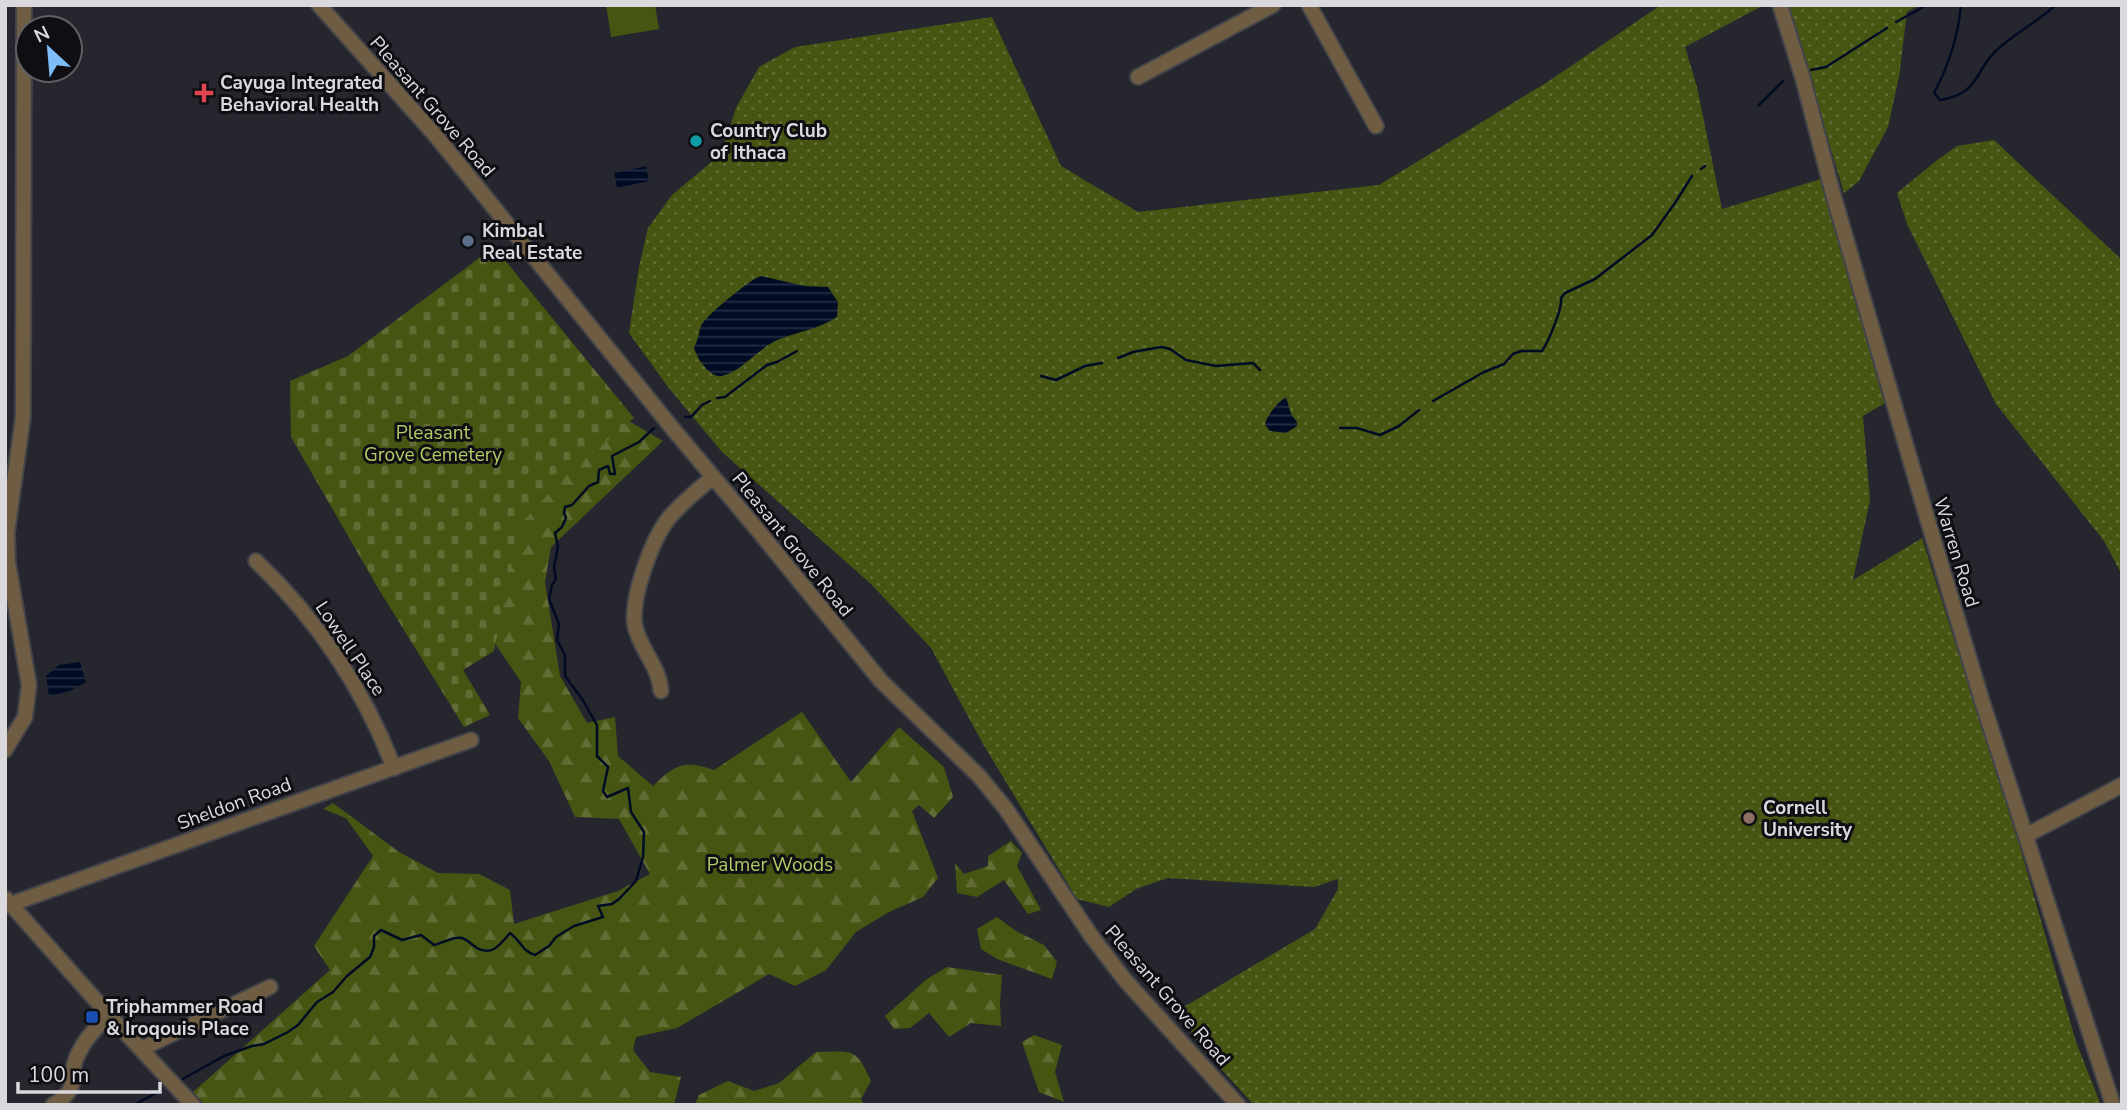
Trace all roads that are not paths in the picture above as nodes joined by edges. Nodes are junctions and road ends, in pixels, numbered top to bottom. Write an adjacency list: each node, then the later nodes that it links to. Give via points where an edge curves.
1 (24, 5): 12 (street, via 23,417 7,533 29,685 25,717)
2 (319, 5): 8 (street, Pleasant Grove Road, via 436,136)
3 (1273, 5): 6 (street)
4 (1309, 5): 7 (street)
5 (1780, 5): 15 (street, Warren Road, via 1925,511)
6 (1138, 77)
7 (1376, 126)
8 (713, 477): 10 (street, via 666,523 649,557 638,597 636,627 656,668); 22 (street, Pleasant Grove Road, via 881,681 1006,808 1125,980)
9 (256, 561): 13 (street, Lowell Place, via 319,631 370,712)
10 (661, 691)
11 (471, 740): 13 (street, Sheldon Road)
12 (5, 750)
13 (394, 768): 16 (street, Sheldon Road)
14 (2122, 785): 15 (street)
15 (2027, 835): 23 (street, Warren Road)
16 (8, 901): 18 (street)
17 (270, 987): 19 (street)
18 (109, 1015): 19 (street); 20 (street, via 76,1056 69,1095)
19 (141, 1049): 21 (street)
20 (54, 1105)
21 (193, 1105)
22 (1238, 1105)
23 (2113, 1105)

